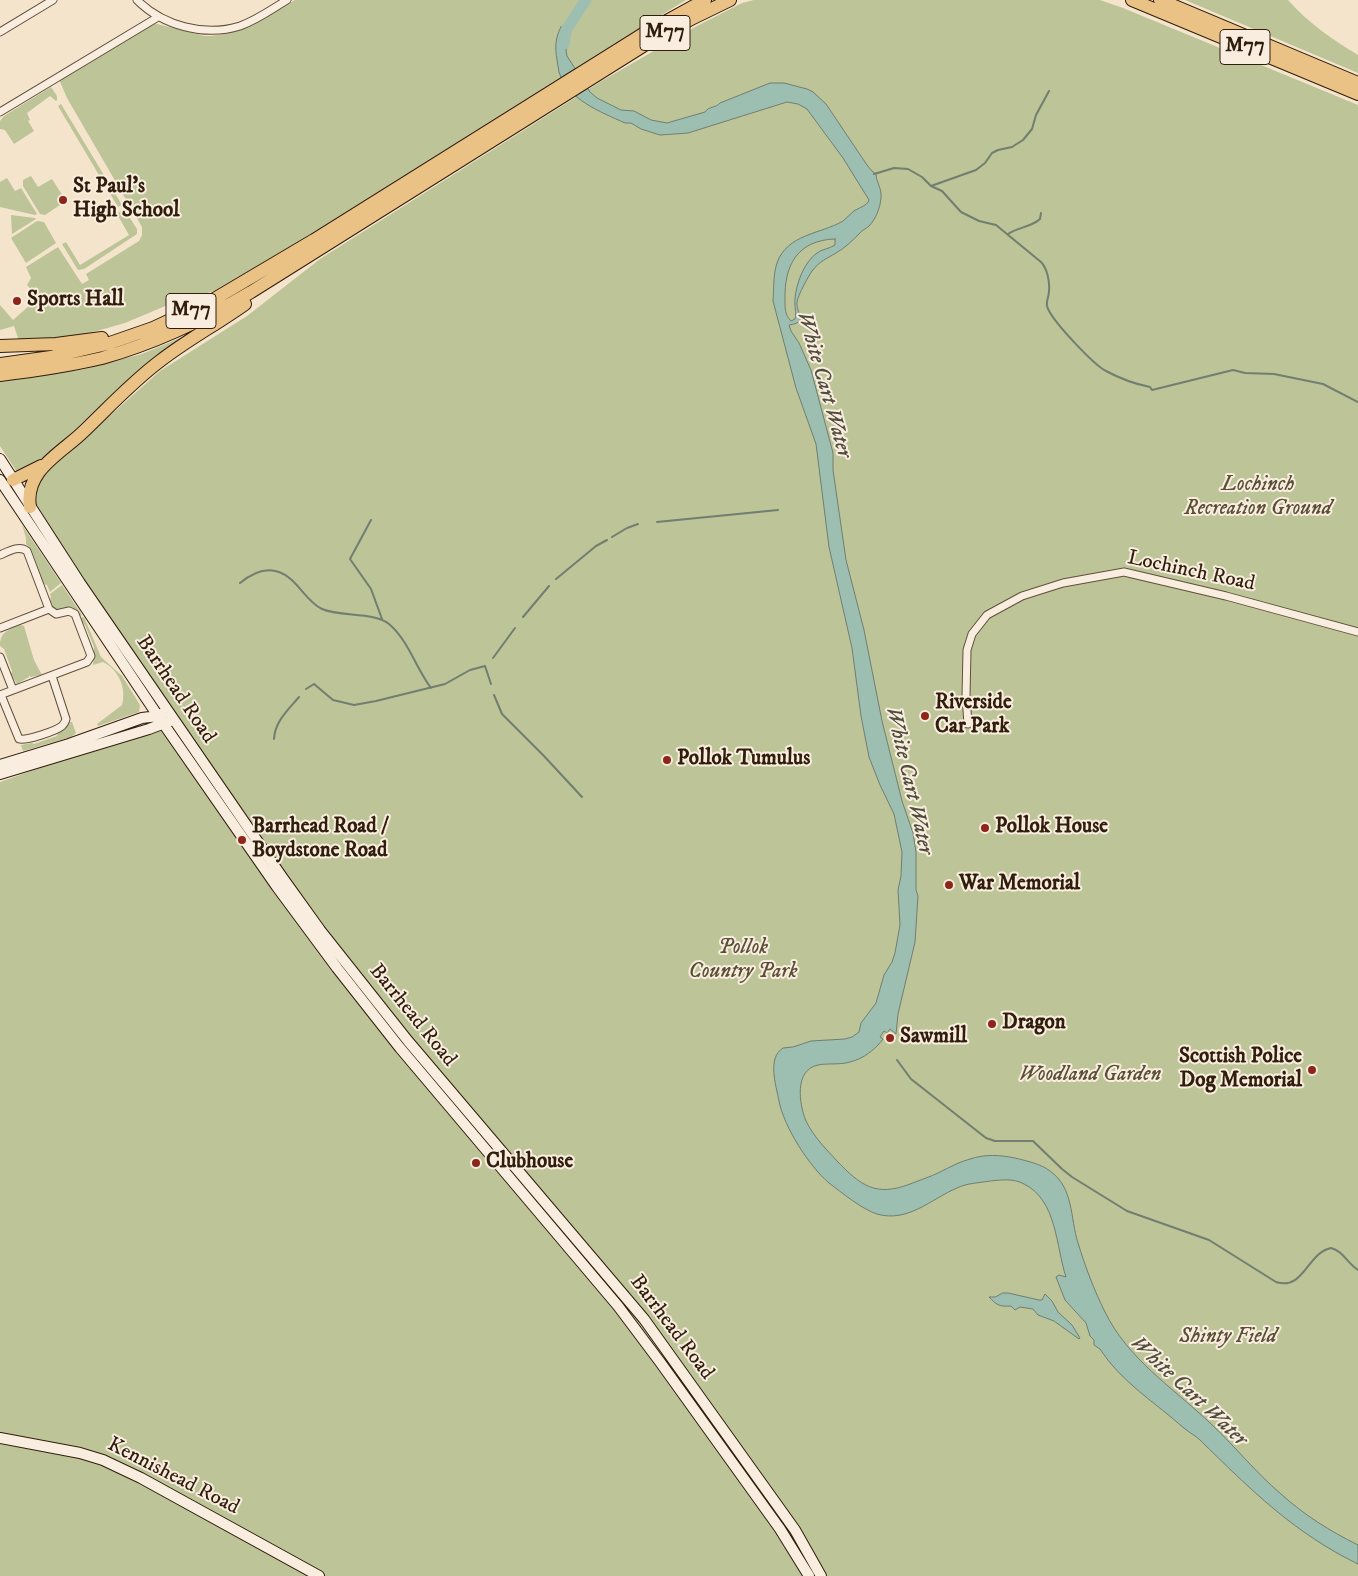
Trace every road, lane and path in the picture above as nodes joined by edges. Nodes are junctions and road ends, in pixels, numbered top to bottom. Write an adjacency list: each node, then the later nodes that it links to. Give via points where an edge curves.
1 (53, 0): 9 (street)
2 (137, 0): 8 (street)
3 (287, 0): 8 (street, via 246,23 227,29 195,29)
4 (705, 0): 10 (highway, M77, via 660,24)
5 (730, 0): 10 (highway, M77)
6 (1132, 0): 12 (highway, M77)
7 (1160, 0): 11 (highway, M77)
8 (158, 17): 14 (street)
9 (0, 32)
10 (600, 67): 13 (highway, M77)
11 (1358, 83)
12 (1358, 94)
13 (553, 96): 15 (highway, M77); 16 (highway, M77)
14 (0, 112)
15 (322, 248): 19 (highway, M77, via 234,302 152,341 85,362); 21 (highway, via 249,302 160,361)
16 (196, 309): 17 (highway, via 96,339 49,345); 18 (highway, M77, via 107,344)
17 (0, 346)
18 (0, 364)
19 (0, 375)
20 (0, 459): 22 (main road, Barrhead Road)
21 (48, 462): 22 (highway); 23 (highway, via 30,486)
22 (5, 482): 23 (main road, Barrhead Road); 32 (main road, Barrhead Road)
23 (30, 507): 32 (main road, Barrhead Road)
24 (0, 555): 25 (street, via 18,548 28,551)
25 (49, 609): 26 (street); 29 (street, via 56,614 73,612 91,656 87,662)
26 (0, 628)
27 (1358, 632): 33 (street, Lochinch Road, via 1124,572 1063,583 1022,596 987,615 972,634 967,650)
28 (0, 657): 30 (street)
29 (52, 676): 30 (street); 31 (street, via 66,719 64,725 53,730 19,740)
30 (13, 690): 31 (street)
31 (0, 695)
32 (165, 718): 34 (main road, via 140,719); 35 (main road); 36 (main road, Barrhead Road)
33 (968, 724)
34 (0, 765)
35 (0, 774)
36 (224, 802): 38 (main road, Barrhead Road, via 346,965 414,1049 629,1300); 39 (main road, Barrhead Road, via 278,887 354,991 603,1288)
37 (0, 1438): 40 (main road, Kennishead Road, via 103,1460)
38 (753, 1472): 39 (main road); 42 (main road, Barrhead Road, via 795,1530)
39 (744, 1478): 41 (main road, Barrhead Road)
40 (319, 1576)
41 (808, 1576)
42 (821, 1576)

